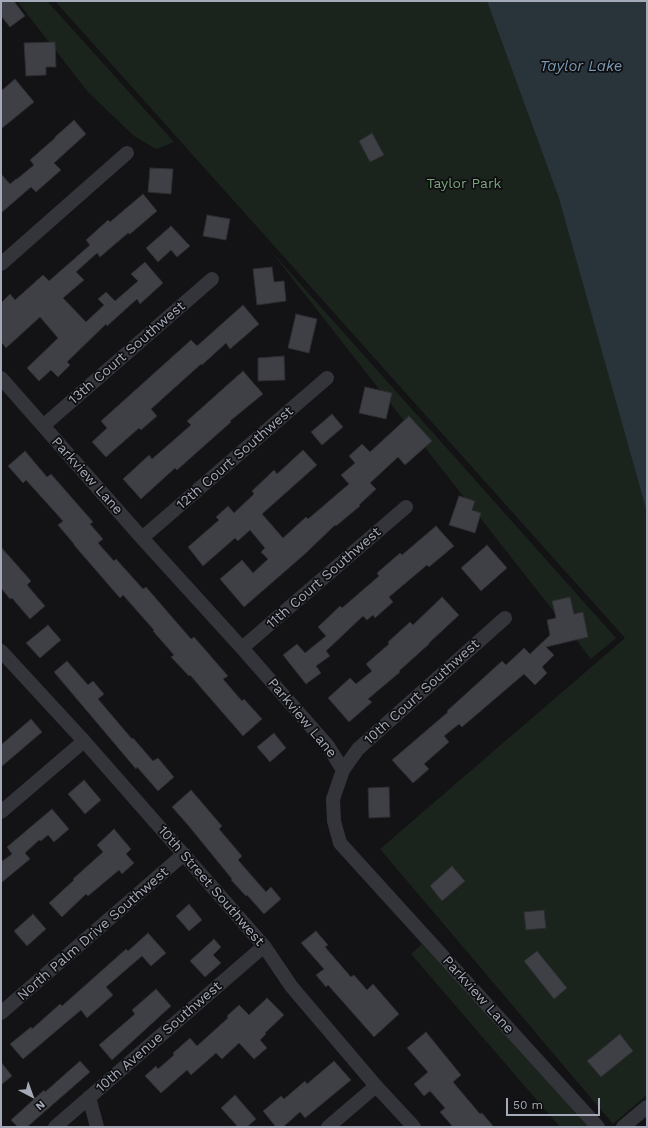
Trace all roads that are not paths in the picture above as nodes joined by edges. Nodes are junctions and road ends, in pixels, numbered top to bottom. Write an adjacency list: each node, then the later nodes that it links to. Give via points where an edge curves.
1 (127, 153): 2 (street)
2 (1, 264)
3 (212, 279): 6 (street, 13th Court Southwest)
4 (1, 378): 6 (street, Parkview Lane)
5 (327, 378): 8 (street, 12th Court Southwest)
6 (43, 426): 8 (street, Parkview Lane)
7 (406, 507): 10 (street, 11th Court Southwest)
8 (142, 538): 10 (street, Parkview Lane)
9 (505, 618): 13 (street, 10th Court Southwest, via 358,749)
10 (242, 648): 13 (street, Parkview Lane, via 328,746)
11 (1, 651): 12 (street, 10th Street Southwest)
12 (84, 741): 14 (street); 15 (street, 10th Street Southwest)
13 (343, 770): 25 (street, Parkview Lane, via 333,798 334,821 340,843)
14 (1, 812)
15 (184, 854): 16 (street, 10th Street Southwest); 17 (street, North Palm Drive Southwest)
16 (264, 946): 18 (street, 10th Street Southwest, via 291,986); 19 (street, 10th Avenue Southwest)
17 (1, 1013)
18 (376, 1086): 23 (street); 24 (street, 10th Street Southwest)
19 (89, 1097): 21 (street, 10th Avenue Southwest); 22 (street)
20 (647, 1107): 26 (street)
21 (55, 1127)
22 (97, 1127)
23 (328, 1127)
24 (414, 1127)
25 (598, 1127)
26 (624, 1127)

